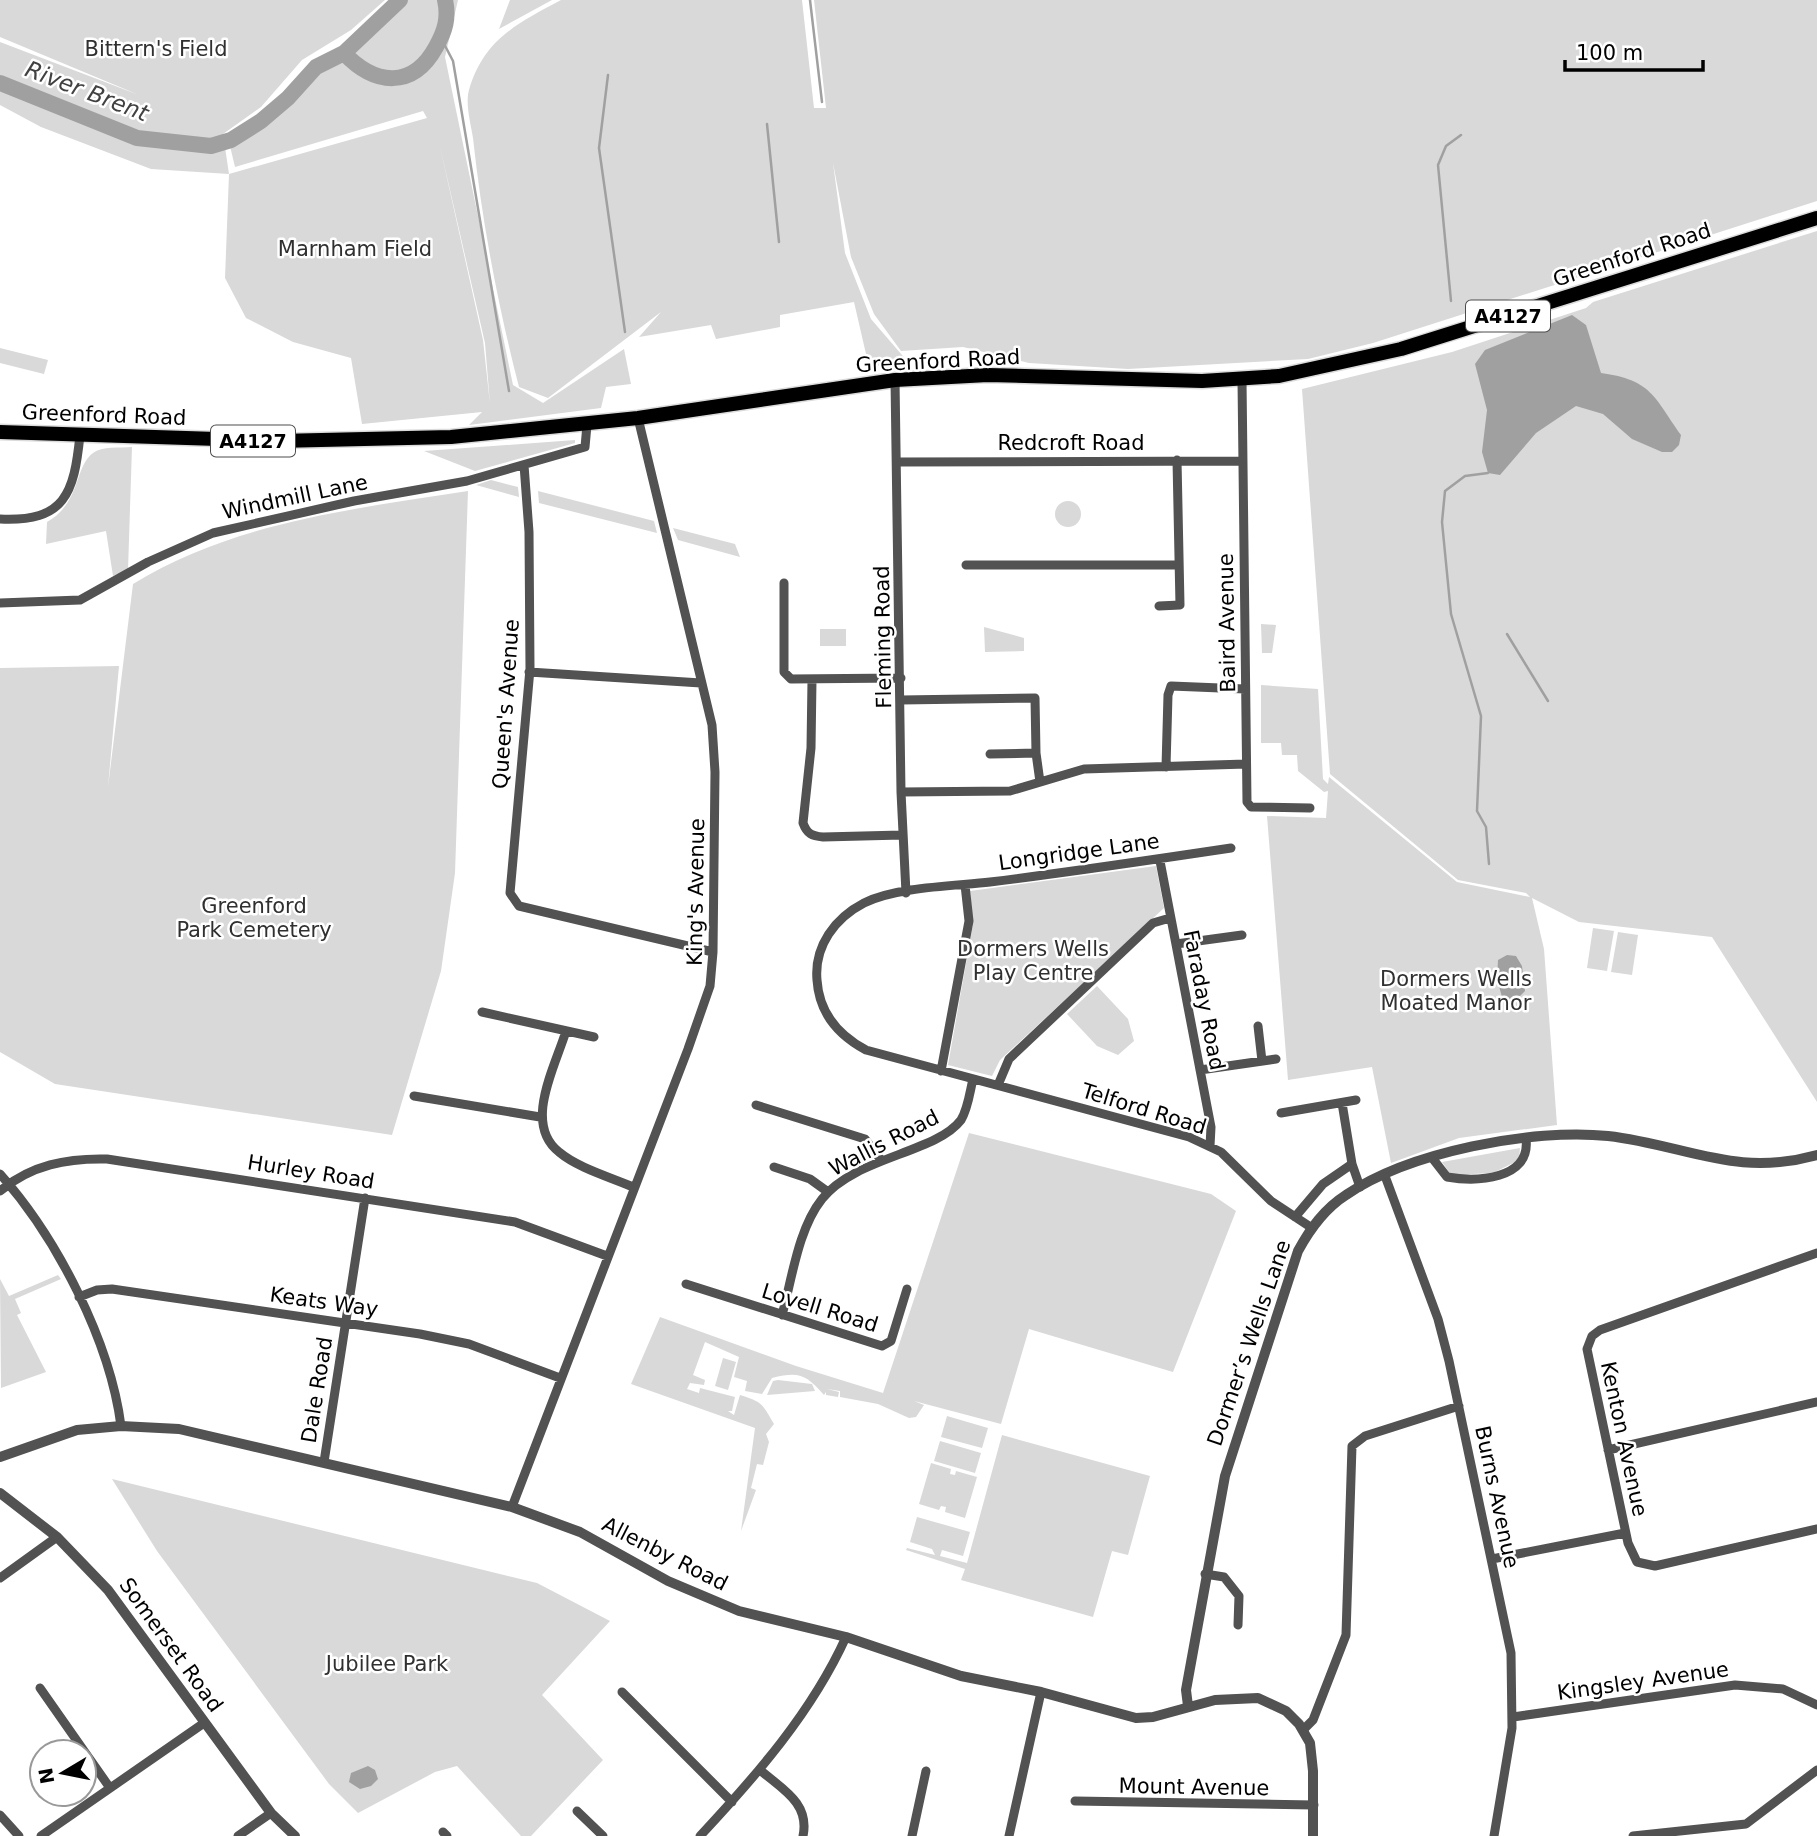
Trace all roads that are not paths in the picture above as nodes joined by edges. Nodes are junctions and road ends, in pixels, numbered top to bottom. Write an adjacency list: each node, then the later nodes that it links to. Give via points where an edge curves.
1 (1817, 218): 3 (main road, Greenford Road / A4127, via 1401,349 1309,372)
2 (895, 380): 3 (main road, Greenford Road / A4127, via 988,375); 4 (main road, Greenford Road / A4127); 10 (street, Fleming Road)
3 (1242, 380): 9 (street, Baird Avenue)
4 (638, 418): 5 (main road, Greenford Road / A4127); 21 (street, King's Avenue)
5 (587, 425): 7 (main road, Greenford Road / A4127, via 451,437 278,441); 11 (street, Windmill Lane, via 585,447)
6 (0, 432): 7 (main road, Greenford Road / A4127)
7 (80, 435): 12 (street, via 75,472 52,511 33,519)
8 (1177, 460): 9 (street, Redcroft Road); 10 (street, Redcroft Road); 14 (street)
9 (1243, 461): 22 (street, Baird Avenue)
10 (898, 462): 19 (street, Fleming Road)
11 (524, 465): 16 (street, Windmill Lane, via 213,533 80,600); 18 (street, Queen's Avenue, via 530,552)
12 (0, 519)
13 (966, 565): 14 (street)
14 (1179, 565): 17 (street, via 1180,605)
15 (784, 583): 20 (street, via 784,672 791,679)
16 (0, 603)
17 (1159, 606)
18 (529, 672): 21 (street); 39 (street, Queen's Avenue, via 509,885 514,903)
19 (901, 678): 20 (street); 23 (street, Fleming Road)
20 (812, 680): 31 (street, via 806,832 823,837)
21 (701, 683): 39 (street, King's Avenue, via 712,725 715,772)
22 (1245, 689): 26 (street, Baird Avenue); 27 (street, via 1171,685)
23 (901, 700): 24 (street, via 1035,698); 29 (street, Fleming Road)
24 (1036, 753): 25 (street); 28 (street)
25 (990, 754)
26 (1246, 764): 27 (street); 30 (street, Baird Avenue, via 1251,807)
27 (1166, 767): 28 (street, via 1083,769)
28 (1040, 782): 29 (street, via 1010,791)
29 (901, 792): 31 (street, Fleming Road)
30 (1310, 808)
31 (902, 835): 35 (street, Fleming Road)
32 (1231, 848): 33 (street, Longridge Lane)
33 (1160, 862): 34 (street, Longridge Lane); 36 (street, Faraday Road)
34 (965, 885): 35 (street, Longridge Lane); 47 (street, via 969,921)
35 (906, 893): 47 (street, Telford Road, via 868,901 836,924 819,954 817,989 831,1022 857,1045)
36 (1170, 918): 38 (street, Faraday Road); 49 (street, via 1153,923 1009,1059)
37 (1242, 935): 38 (street)
38 (1176, 944): 46 (street, Faraday Road)
39 (713, 952): 67 (street, King's Avenue, via 710,986)
40 (482, 1012): 42 (street)
41 (1258, 1026): 45 (street)
42 (566, 1031): 43 (street); 55 (street)
43 (594, 1037)
44 (1276, 1059): 45 (street)
45 (1262, 1061): 46 (street)
46 (1200, 1070): 57 (street, Faraday Road)
47 (941, 1071): 48 (street, Telford Road)
48 (972, 1079): 49 (street, Telford Road); 60 (street, Wallis Road, via 963,1116 955,1125 934,1139)
49 (998, 1086): 57 (street, Telford Road)
50 (414, 1096): 55 (street)
51 (1356, 1100): 52 (street)
52 (1342, 1103): 54 (street); 61 (street)
53 (756, 1105): 60 (street, via 864,1139)
54 (1281, 1113)
55 (540, 1116): 67 (street, via 545,1138 560,1153)
56 (1526, 1139): 58 (street, Dormer’s Wells Lane, via 1606,1136 1747,1165); 59 (street, Dormer’s Wells Lane); 59 (street, via 1527,1155 1520,1164 1488,1178 1447,1177)
57 (1210, 1146): 71 (street, Telford Road)
58 (1817, 1155)
59 (1433, 1158): 64 (street, Dormer’s Wells Lane)
60 (881, 1160): 69 (street, Wallis Road)
61 (1352, 1164): 66 (street); 71 (street, via 1323,1184)
62 (774, 1167): 69 (street, via 810,1179)
63 (0, 1174): 65 (street)
64 (1385, 1175): 66 (street, Dormer’s Wells Lane); 82 (street, Burns Avenue, via 1438,1319)
65 (9, 1184): 68 (street, Hurley Road); 70 (street, Hurley Road, via 48,1165 76,1158 107,1159); 77 (street)
66 (1360, 1186): 72 (street, Dormer’s Wells Lane)
67 (633, 1187): 74 (street, King's Avenue)
68 (0, 1191)
69 (828, 1192): 78 (street, Wallis Road, via 809,1221)
70 (365, 1198): 74 (street, Hurley Road, via 515,1222); 79 (street, Dale Road)
71 (1295, 1217): 72 (street, Telford Road)
72 (1312, 1227): 93 (street, Dormer’s Wells Lane, via 1295,1260 1236,1436)
73 (1817, 1253): 84 (street, Kenton Avenue, via 1600,1330 1589,1340 1587,1354)
74 (607, 1256): 80 (street, King's Avenue)
75 (686, 1284): 78 (street, Lovell Road)
76 (907, 1289): 78 (street, Lovell Road, via 891,1341 882,1346)
77 (79, 1297): 79 (street, Keats Way, via 112,1289); 83 (street, via 108,1371)
78 (782, 1315)
79 (346, 1323): 80 (street, Keats Way, via 469,1344); 86 (street, Dale Road)
80 (560, 1378): 88 (street, King's Avenue)
81 (1817, 1402): 84 (street)
82 (1460, 1406): 92 (street, Burns Avenue); 104 (street, via 1366,1436 1352,1446 1346,1635 1313,1720)
83 (121, 1426): 85 (street, Allenby Road, via 77,1430); 86 (street, Allenby Road, via 179,1429)
84 (1608, 1450): 90 (street, Kenton Avenue)
85 (0, 1457)
86 (324, 1462): 88 (street, Allenby Road)
87 (0, 1493): 91 (street, Somerset Road)
88 (512, 1507): 96 (street, Allenby Road, via 580,1532 668,1581 739,1611)
89 (1817, 1529): 90 (street, Kenton Avenue, via 1655,1566 1634,1560)
90 (1625, 1533): 92 (street)
91 (57, 1537): 94 (street); 103 (street, Somerset Road, via 108,1590)
92 (1492, 1559): 102 (street, Burns Avenue, via 1511,1653)
93 (1205, 1574): 95 (street, via 1224,1577 1239,1596); 101 (street, Dormer’s Wells Lane, via 1186,1690)
94 (0, 1578)
95 (1238, 1625)
96 (846, 1636): 99 (street, Allenby Road, via 953,1674); 105 (street, via 803,1712)
97 (40, 1688): 108 (street)
98 (622, 1692): 110 (street)
99 (1041, 1692): 101 (street, Allenby Road, via 1136,1718); 123 (street)
100 (1817, 1705): 102 (street, Kingsley Avenue, via 1783,1689 1735,1685)
101 (1188, 1706): 104 (street, Allenby Road, via 1258,1698 1280,1707)
102 (1513, 1717): 125 (street, Burns Avenue)
103 (204, 1723): 108 (street); 113 (street, Somerset Road)
104 (1303, 1730): 111 (street, via 1311,1749)
105 (760, 1770): 110 (street); 121 (street, via 802,1809)
106 (1817, 1770): 126 (street, via 1746,1824)
107 (926, 1771): 122 (street)
108 (110, 1788): 116 (street)
109 (1075, 1801): 111 (street, Mount Avenue)
110 (732, 1802): 120 (street)
111 (1314, 1805): 124 (street)
112 (578, 1811): 119 (street)
113 (271, 1812): 117 (street); 118 (street, Somerset Road)
114 (0, 1815): 115 (street)
115 (19, 1836)
116 (41, 1836)
117 (238, 1836)
118 (295, 1836)
119 (603, 1836)
120 (700, 1836)
121 (803, 1836)
122 (912, 1836)
123 (1009, 1836)
124 (1312, 1836)
125 (1494, 1836)
126 (1633, 1836)

